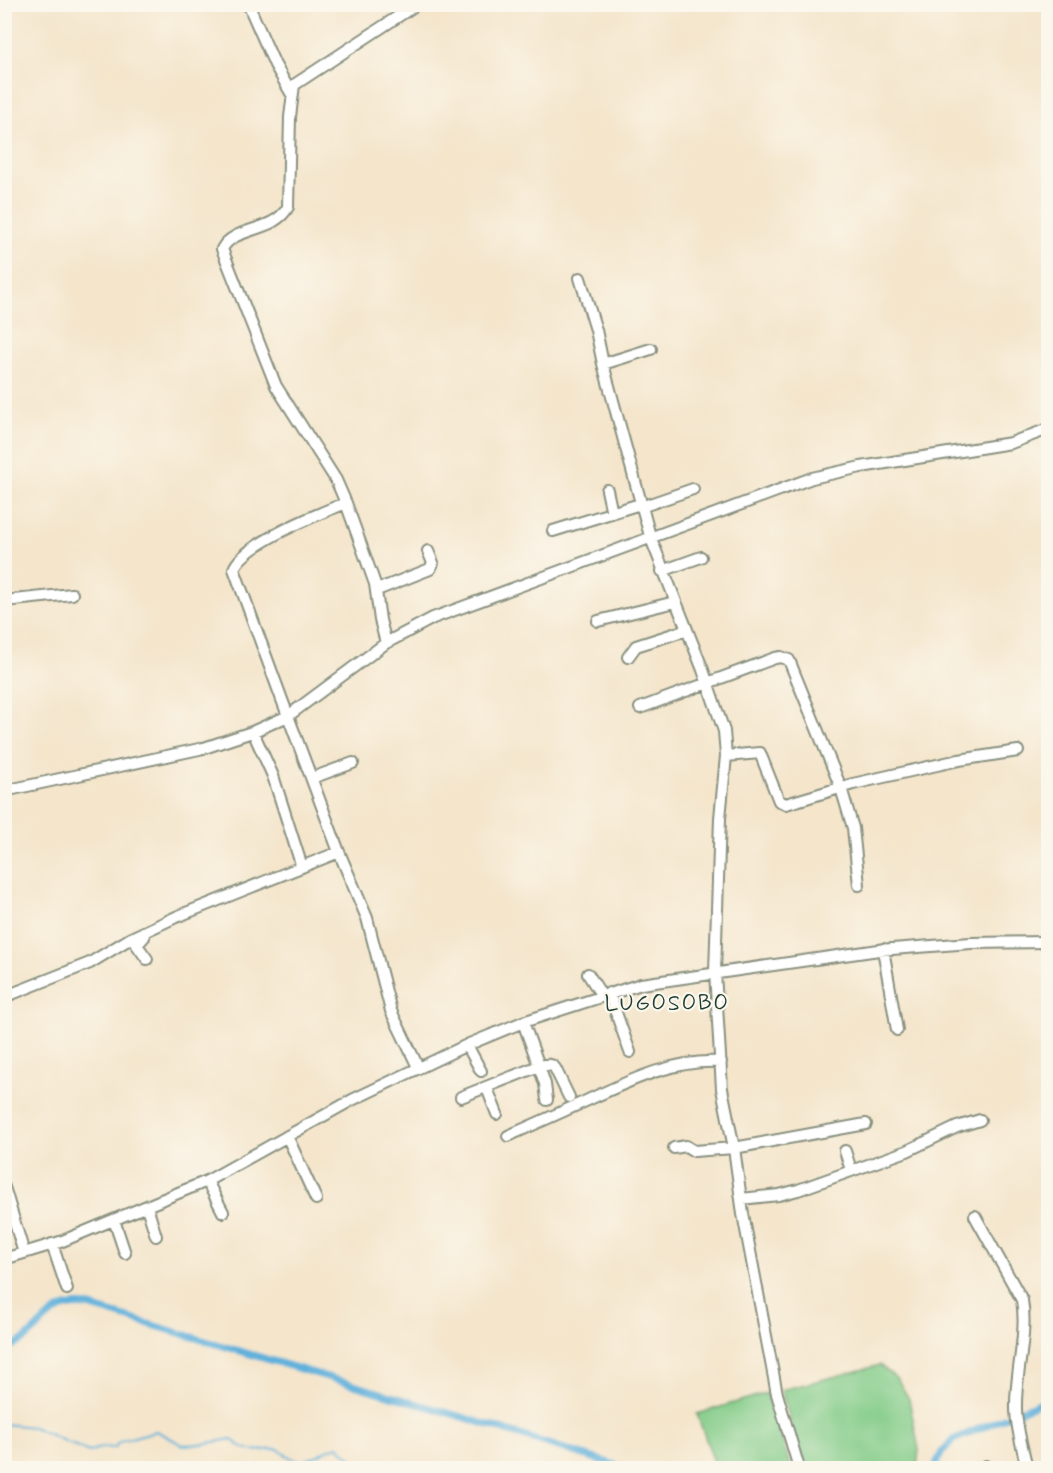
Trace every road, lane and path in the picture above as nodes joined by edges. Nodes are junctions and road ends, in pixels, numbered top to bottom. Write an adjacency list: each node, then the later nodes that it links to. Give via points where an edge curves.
1 (248, 4): 3 (street)
2 (417, 4): 3 (street, via 294,85)
3 (291, 93): 10 (street, via 288,207 279,219 223,245 222,254 276,386 336,480)
4 (580, 278): 6 (street)
5 (651, 349): 6 (street)
6 (603, 364): 11 (street)
7 (1048, 429): 14 (street, via 1011,443 812,478)
8 (693, 489): 11 (street)
9 (607, 490): 12 (street)
10 (346, 503): 18 (street); 28 (street, via 293,525 239,559 234,569)
11 (641, 506): 12 (street); 14 (street)
12 (612, 513): 13 (street)
13 (554, 531)
14 (650, 536): 17 (street); 24 (street, via 433,618)
15 (428, 551): 18 (street, via 433,563 430,569)
16 (701, 557): 17 (street)
17 (662, 571): 21 (street)
18 (377, 590): 24 (street)
19 (72, 594): 20 (street)
20 (4, 601)
21 (675, 602): 22 (street); 23 (street)
22 (598, 621)
23 (686, 630): 25 (street, via 641,644); 26 (street)
24 (386, 643): 28 (street)
25 (628, 657)
26 (707, 683): 27 (street); 31 (street, via 724,730); 34 (street, via 775,658 789,660)
27 (640, 708)
28 (288, 716): 29 (street); 33 (street)
29 (253, 732): 35 (street, via 204,748); 37 (street, via 273,776)
30 (1018, 751): 34 (street, via 958,760)
31 (726, 756): 34 (street, via 760,753 779,801 786,804); 43 (street)
32 (353, 763): 33 (street)
33 (312, 778): 36 (street)
34 (841, 788): 38 (street, via 853,828)
35 (4, 791)
36 (339, 852): 37 (street); 53 (street, via 367,918 391,1011)
37 (302, 867): 39 (street)
38 (859, 885)
39 (142, 933): 42 (street, via 144,937 137,945); 46 (street, via 90,963)
40 (1048, 942): 41 (street)
41 (883, 949): 43 (street); 48 (street)
42 (147, 959)
43 (715, 972): 45 (street); 51 (street)
44 (588, 974): 45 (street)
45 (605, 994): 47 (street); 50 (street)
46 (4, 997)
47 (523, 1022): 49 (street); 52 (street)
48 (897, 1030)
49 (467, 1045): 53 (street); 54 (street)
50 (630, 1052)
51 (721, 1062): 63 (street, via 670,1066); 65 (street, via 722,1089)
52 (539, 1066): 55 (street); 57 (street, via 554,1066); 58 (street)
53 (418, 1067): 62 (street)
54 (481, 1071)
55 (488, 1088): 56 (street); 59 (street)
56 (461, 1097)
57 (569, 1097)
58 (547, 1100)
59 (497, 1114)
60 (980, 1120): 67 (street)
61 (866, 1124): 65 (street)
62 (287, 1136): 68 (street); 71 (street)
63 (508, 1136)
64 (674, 1148): 65 (street)
65 (734, 1148): 70 (street)
66 (845, 1151): 67 (street)
67 (851, 1170): 70 (street, via 779,1195)
68 (207, 1181): 72 (street); 73 (street)
69 (4, 1187): 78 (street)
70 (741, 1198): 82 (street, via 777,1394)
71 (316, 1199)
72 (147, 1207): 75 (street); 76 (street)
73 (223, 1212)
74 (975, 1216): 83 (street, via 1024,1308 1016,1412)
75 (114, 1220): 77 (street); 79 (street)
76 (156, 1236)
77 (52, 1244): 78 (street); 81 (street)
78 (24, 1253): 80 (street)
79 (124, 1254)
80 (4, 1259)
81 (67, 1289)
82 (799, 1468)
83 (1026, 1468)

